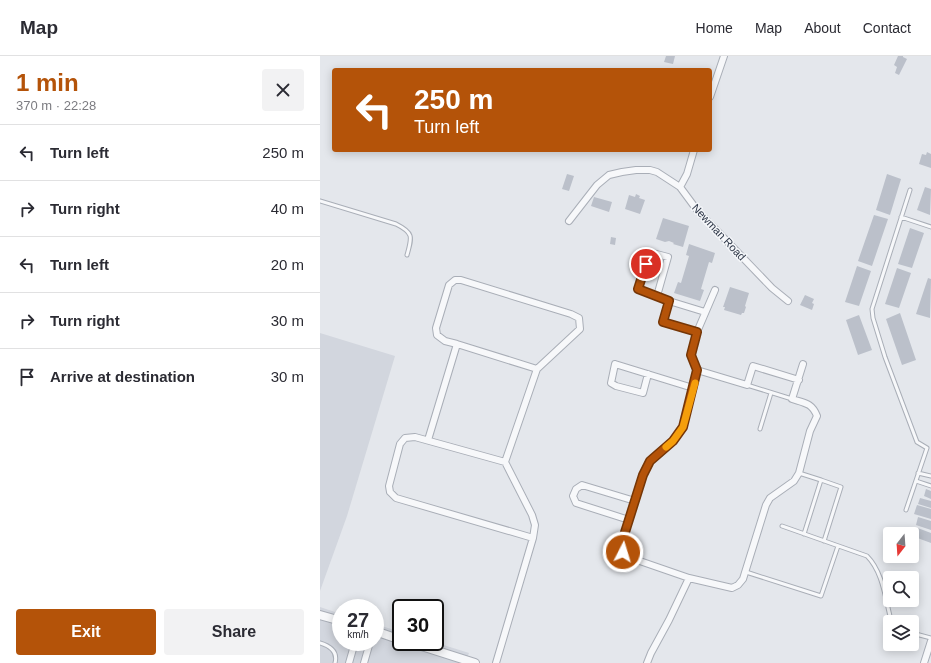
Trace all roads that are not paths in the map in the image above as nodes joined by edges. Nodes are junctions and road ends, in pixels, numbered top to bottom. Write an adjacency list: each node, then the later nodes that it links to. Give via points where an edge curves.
1 (724, 56): 2 (street)
2 (712, 91)
3 (693, 152): 4 (street)
4 (680, 187): 8 (street, Newman Road, via 663,175 650,170 609,175 597,184); 14 (street, Newman Road, via 697,210 772,288)
5 (910, 190): 7 (lane)
6 (320, 201): 10 (lane, via 407,229 411,242)
7 (901, 217): 9 (lane); 31 (lane, via 872,309 885,357 917,442 927,448)
8 (568, 221)
9 (931, 227)
10 (407, 255)
11 (715, 290): 15 (street)
12 (657, 296): 12 (street, via 638,289 649,252 668,257); 13 (street)
13 (669, 301): 15 (street); 16 (street, via 663,322)
14 (788, 301)
15 (705, 312): 16 (street)
16 (697, 332): 20 (street, via 691,355)
17 (457, 344): 19 (street); 19 (street, via 437,335 436,328 449,285 455,280 579,318 580,329); 28 (street)
18 (803, 364): 22 (street)
19 (537, 369): 29 (street)
20 (697, 370): 23 (street); 24 (street)
21 (648, 374): 21 (street, via 615,364 611,383 643,393); 24 (street)
22 (799, 380): 23 (street, via 753,366); 26 (street)
23 (747, 385): 25 (lane)
24 (693, 388): 36 (street, via 683,427 673,441 650,461)
25 (771, 393): 26 (lane); 27 (lane)
26 (792, 399): 30 (street, via 808,404 817,416 810,431)
27 (760, 429)
28 (428, 440): 29 (street); 41 (street, via 405,438 400,444 389,486 390,492 396,498)
29 (505, 462): 41 (street, via 532,514 535,525)
30 (799, 473): 33 (lane); 44 (street, via 794,481 770,498 766,505)
31 (918, 473): 32 (lane); 34 (lane)
32 (931, 476)
33 (821, 480): 40 (lane); 42 (lane, via 841,487)
34 (916, 481): 35 (lane); 37 (lane)
35 (931, 486)
36 (635, 501): 38 (street); 38 (street, via 582,485 576,488 573,496 576,502)
37 (906, 510)
38 (629, 520): 45 (street, via 621,545 623,552 634,559)
39 (782, 526): 40 (lane)
40 (804, 534): 42 (lane)
41 (533, 538): 60 (street)
42 (824, 541): 43 (lane)
43 (838, 546): 44 (lane, via 821,596); 47 (lane, via 867,556 874,562)
44 (746, 572): 45 (street, via 738,585 732,588)
45 (689, 578): 55 (street)
46 (320, 615): 48 (street)
47 (891, 615)
48 (332, 618)
49 (919, 635): 50 (lane)
50 (931, 639): 63 (street)
51 (320, 643): 56 (lane, via 334,651)
52 (352, 651): 57 (street)
53 (367, 651): 58 (street)
54 (438, 651): 59 (street)
55 (651, 653): 61 (street); 62 (street)
56 (335, 663)
57 (349, 663)
58 (364, 663)
59 (476, 663)
60 (496, 663)
61 (643, 663)
62 (647, 663)
63 (924, 663)

